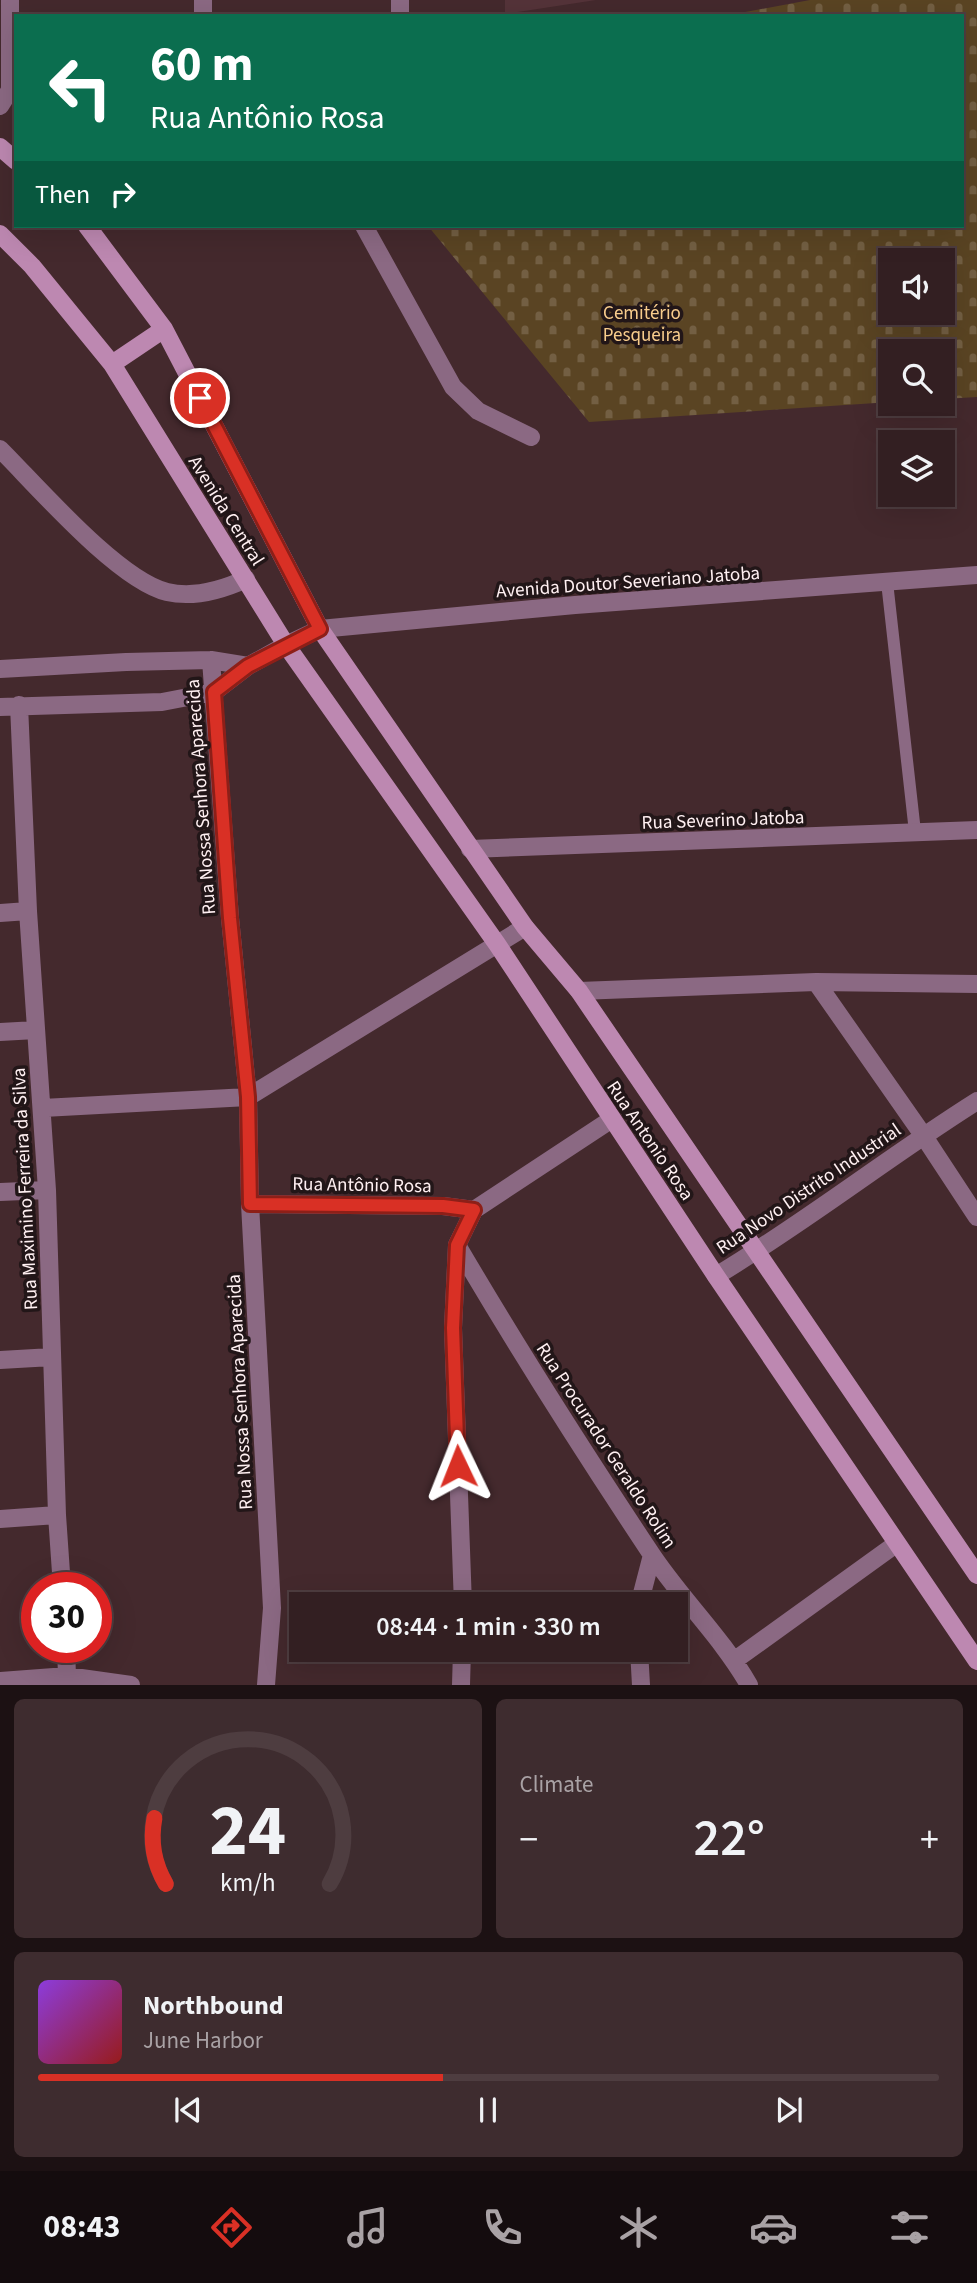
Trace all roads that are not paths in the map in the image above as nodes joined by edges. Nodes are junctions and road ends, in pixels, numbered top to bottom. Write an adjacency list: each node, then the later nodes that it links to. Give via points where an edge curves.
1 (10, 0): 2 (street)
2 (14, 67): 3 (street, via 10,90)
3 (0, 106)
4 (0, 147): 5 (main road)
5 (14, 159)
6 (88, 228): 9 (main road, Avenida Central)
7 (364, 228): 11 (street, via 453,387 478,411)
8 (0, 234): 10 (main road, Avenida Central)
9 (164, 329): 10 (main road); 16 (main road, Avenida Central)
10 (112, 364): 14 (main road, Avenida Central)
11 (531, 437)
12 (0, 449): 14 (street, via 105,553 144,584 169,593 203,593)
13 (977, 575): 15 (street, Avenida Doutor Severiano Jatoba)
14 (246, 579): 17 (main road, Avenida Central)
15 (887, 582): 16 (street, Avenida Doutor Severiano Jatoba); 25 (lane)
16 (320, 629): 17 (street, Avenida Doutor Severiano Jatoba); 26 (main road, Rua Antonio Rosa)
17 (286, 645): 19 (street, Avenida Doutor Severiano Jatoba); 30 (main road, Rua Antonio Rosa)
18 (211, 660): 19 (street); 20 (street); 21 (street, Rua Nossa Senhora Aparecida)
19 (248, 666): 21 (street, Avenida Doutor Severiano Jatoba)
20 (0, 669)
21 (214, 692): 22 (street, via 162,702); 36 (street, Rua Nossa Senhora Aparecida)
22 (19, 705): 23 (street); 27 (street, Rua Maximino Ferreira da Silva)
23 (0, 707)
24 (977, 830): 25 (street, Rua Severino Jatoba)
25 (915, 832): 26 (street, Rua Severino Jatoba)
26 (470, 849): 29 (main road, Rua Antonio Rosa)
27 (28, 911): 28 (street); 34 (street, Rua Maximino Ferreira da Silva)
28 (0, 913)
29 (525, 927): 30 (street); 33 (main road, Rua Antonio Rosa)
30 (497, 944): 36 (street); 39 (main road, Rua Antonio Rosa)
31 (816, 982): 32 (street); 33 (street); 40 (street)
32 (977, 984)
33 (579, 991): 47 (main road, Rua Antonio Rosa)
34 (36, 1030): 35 (street); 38 (street, Rua Maximino Ferreira da Silva)
35 (0, 1032)
36 (248, 1097): 38 (street); 43 (street, Rua Nossa Senhora Aparecida)
37 (977, 1101): 40 (street, Rua Novo Distrito Industrial)
38 (43, 1108): 41 (street, Rua Maximino Ferreira da Silva)
39 (612, 1119): 44 (street); 48 (main road, Rua Antonio Rosa)
40 (923, 1135): 45 (street); 47 (street, Rua Novo Distrito Industrial)
41 (47, 1189): 42 (street); 49 (street, Rua Maximino Ferreira da Silva)
42 (0, 1192)
43 (250, 1204): 44 (street, Rua Antônio Rosa); 67 (street, Rua Nossa Senhora Aparecida, via 272,1608)
44 (474, 1210): 46 (street)
45 (977, 1217)
46 (457, 1245): 54 (street, Rua Procurador Geraldo Rolim); 57 (street, via 453,1328)
47 (756, 1252): 48 (street, Rua Novo Distrito Industrial); 56 (main road, Rua Antonio Rosa)
48 (716, 1276): 53 (main road, Rua Antonio Rosa)
49 (52, 1357): 50 (street); 51 (street, Rua Maximino Ferreira da Silva)
50 (0, 1360)
51 (57, 1514): 52 (street); 55 (street, Rua Maximino Ferreira da Silva)
52 (0, 1519)
53 (896, 1544): 59 (street); 60 (main road, Rua Antonio Rosa)
54 (652, 1555): 58 (street); 59 (street, Rua Procurador Geraldo Rolim)
55 (61, 1572)
56 (977, 1575)
57 (463, 1592)
58 (642, 1592)
59 (735, 1660): 70 (street, Rua Procurador Geraldo Rolim)
60 (977, 1661)
61 (462, 1662): 68 (street)
62 (640, 1662): 69 (street)
63 (67, 1663): 64 (street)
64 (68, 1676): 65 (street); 66 (street)
65 (0, 1681)
66 (131, 1685)
67 (266, 1685)
68 (461, 1685)
69 (641, 1685)
70 (749, 1685)

